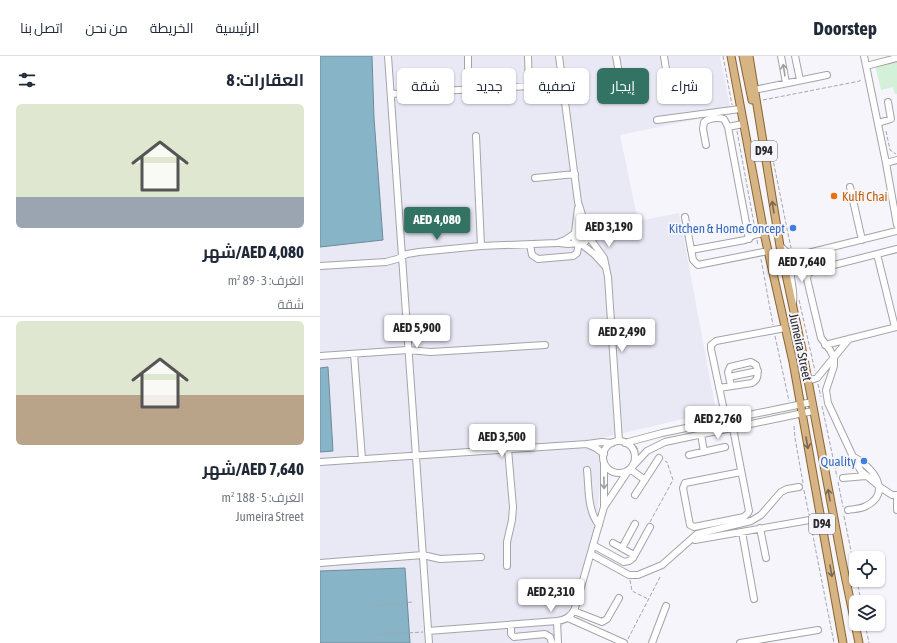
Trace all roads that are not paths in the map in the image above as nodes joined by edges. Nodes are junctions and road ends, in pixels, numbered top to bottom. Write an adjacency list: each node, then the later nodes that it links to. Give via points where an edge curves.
1 (388, 56): 25 (street)
2 (468, 56): 15 (street)
3 (528, 56): 16 (street)
4 (559, 56): 17 (street)
5 (616, 56): 18 (street)
6 (664, 56): 19 (street)
7 (731, 56): 28 (main road, Jumeira Street / D94)
8 (743, 56): 29 (main road, via 750,96)
9 (749, 56): 24 (main road, Jumeira Street / D94)
10 (781, 56): 22 (street, one-way to 10)
11 (795, 56): 21 (street)
12 (864, 56): 14 (street)
13 (897, 58): 14 (street)
14 (866, 66): 31 (street)
15 (468, 68)
16 (528, 68)
17 (561, 68)
18 (618, 68)
19 (666, 68)
20 (827, 75): 21 (street)
21 (800, 80): 22 (street)
22 (786, 83): 24 (street)
23 (462, 90): 25 (street)
24 (754, 90): 29 (main road, Jumeira Street / D94)
25 (391, 94): 61 (street)
26 (888, 102): 31 (street, via 891,119)
27 (566, 104): 38 (street)
28 (737, 107): 30 (street); 32 (main road, Jumeira Street / D94)
29 (759, 118): 55 (main road, Jumeira Street / D94, one-way to 29)
30 (657, 120)
31 (878, 123): 37 (street)
32 (743, 124): 33 (street); 48 (main road, Jumeira Street / D94)
33 (728, 127): 35 (street, via 725,120 720,118 706,121 703,126); 49 (street)
34 (476, 136): 54 (street)
35 (706, 145)
36 (897, 160): 37 (street)
37 (886, 163): 42 (street)
38 (575, 174): 39 (street); 41 (street)
39 (535, 178)
40 (850, 187): 50 (street)
41 (578, 202): 46 (street); 47 (street)
42 (896, 208): 44 (street)
43 (685, 217): 57 (street)
44 (897, 225)
45 (897, 231): 50 (street)
46 (575, 233): 47 (street, via 582,229); 51 (street); 52 (street, via 574,239)
47 (588, 234): 52 (street, via 587,241); 63 (street, via 602,253)
48 (760, 234): 49 (street); 58 (main road, Jumeira Street / D94)
49 (749, 239): 57 (street)
50 (862, 240): 60 (street)
51 (557, 243): 52 (street); 53 (street)
52 (579, 243): 53 (street, via 574,256 538,259 532,255); 63 (street)
53 (530, 245): 54 (street)
54 (481, 246): 61 (street, via 413,253)
55 (780, 246): 60 (street, via 784,251); 64 (main road, Jumeira Street / D94)
56 (897, 248): 59 (street)
57 (691, 250): 58 (street, via 693,260 698,265)
58 (768, 251): 66 (main road, Jumeira Street / D94)
59 (877, 254): 65 (street); 69 (street, via 814,270 808,274 820,334)
60 (800, 256): 64 (street, via 794,260 791,268 794,292)
61 (402, 257): 62 (street, via 386,262); 70 (street)
62 (320, 266)
63 (606, 267): 88 (street)
64 (792, 304): 77 (main road, Jumeira Street / D94)
65 (896, 327): 67 (street)
66 (785, 328): 79 (street, via 712,343); 82 (main road, Jumeira Street / D94)
67 (849, 339): 69 (street); 73 (street)
68 (545, 345): 70 (street, via 431,352)
69 (825, 345): 73 (street)
70 (408, 350): 71 (street); 94 (street)
71 (354, 354): 72 (street); 98 (street)
72 (320, 356)
73 (834, 358): 76 (street); 80 (street)
74 (758, 371): 75 (street); 75 (street, via 753,363 734,366 728,370); 78 (street, via 758,378 754,382)
75 (729, 377): 78 (street)
76 (817, 378): 77 (street); 80 (street)
77 (808, 381): 81 (main road, Jumeira Street / D94)
78 (731, 386): 79 (street)
79 (719, 388): 85 (street)
80 (826, 390): 96 (street, via 828,403)
81 (812, 402): 82 (street); 83 (main road, Jumeira Street / D94)
82 (800, 404): 84 (main road, Jumeira Street / D94); 85 (street)
83 (813, 411): 84 (street); 150 (main road, Jumeira Street / D94, one-way to 83)
84 (802, 413): 86 (street); 114 (main road, Jumeira Street / D94, one-way to 114)
85 (729, 419): 86 (street); 88 (street)
86 (733, 427): 87 (street); 103 (street)
87 (701, 434): 93 (street); 101 (street, via 658,444)
88 (622, 442): 89 (street); 101 (street, via 634,452 635,462)
89 (612, 443): 90 (street); 97 (street, via 605,450)
90 (587, 444): 92 (street); 97 (street, via 596,448)
91 (725, 447): 93 (street)
92 (508, 449): 94 (street); 131 (street, via 513,507 507,542)
93 (704, 452): 95 (street)
94 (416, 454): 98 (street); 125 (street)
95 (688, 455)
96 (852, 456): 104 (street); 108 (street, via 870,468)
97 (604, 457): 101 (street, via 608,469 612,472 623,473); 111 (street, one-way to 111)
98 (362, 458): 100 (street)
99 (659, 458): 106 (street)
100 (320, 462)
101 (630, 468): 106 (street); 111 (street)
102 (587, 470): 116 (street, via 591,509)
103 (741, 472): 103 (street, via 685,483 683,488 690,525 694,527 748,515)
104 (866, 476): 105 (street); 108 (street)
105 (843, 478)
106 (645, 480): 109 (street)
107 (802, 486): 132 (street, via 781,492 754,520 697,534 662,565 632,576)
108 (880, 487): 110 (street, via 892,495); 112 (street, via 870,504)
109 (636, 495)
110 (897, 495): 113 (street)
111 (604, 507): 116 (street)
112 (848, 510)
113 (897, 510)
114 (821, 518): 118 (street); 149 (main road, Jumeira Street / D94, one-way to 149)
115 (635, 524): 123 (street)
116 (599, 525): 122 (street)
117 (650, 527): 126 (street)
118 (760, 528): 119 (street); 128 (street)
119 (742, 532): 120 (street); 134 (street)
120 (695, 540)
121 (613, 543): 123 (street)
122 (594, 545): 124 (street); 129 (street)
123 (622, 548): 126 (street)
124 (591, 554): 132 (street); 136 (street)
125 (423, 555): 127 (street, via 440,559); 130 (street); 141 (street)
126 (634, 555): 129 (street, via 629,561)
127 (482, 558)
128 (766, 558)
129 (624, 562): 132 (street)
130 (320, 563)
131 (507, 566)
132 (619, 570)
133 (619, 598): 136 (street, via 606,621 602,622)
134 (754, 599)
135 (666, 606): 147 (street)
136 (574, 611): 137 (street)
137 (568, 618): 138 (street); 146 (street)
138 (557, 621): 139 (street); 145 (street)
139 (510, 625): 141 (street); 142 (street, via 512,636)
140 (818, 630): 148 (street)
141 (428, 631): 143 (street)
142 (521, 640): 144 (street, via 545,634 550,637)
143 (429, 643)
144 (552, 643)
145 (558, 643)
146 (625, 643)
147 (652, 643)
148 (740, 643)
149 (843, 643)
150 (859, 643)

